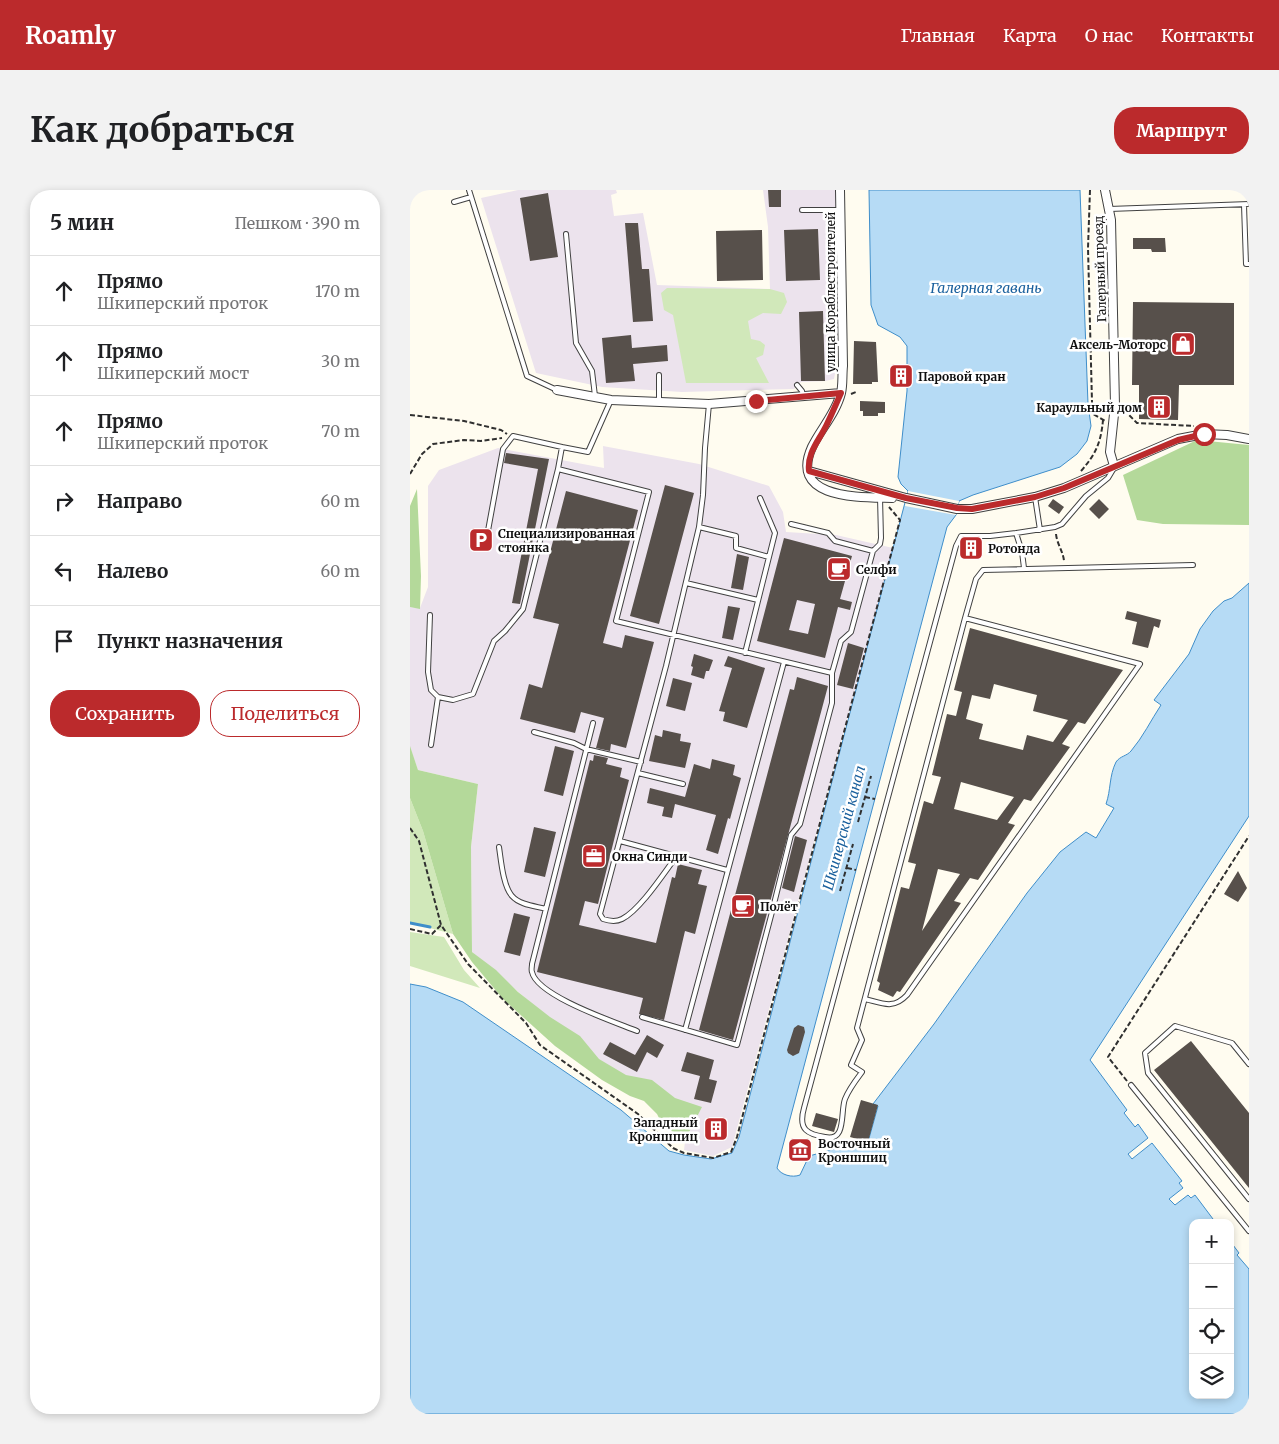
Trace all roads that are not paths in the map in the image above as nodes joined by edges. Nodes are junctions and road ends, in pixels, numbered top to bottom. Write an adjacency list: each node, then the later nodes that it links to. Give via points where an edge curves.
1 (469, 190): 4 (lane)
2 (840, 190): 10 (street, улица Кораблестроителей)
3 (1105, 190): 8 (street, Галерный проезд)
4 (471, 197): 5 (lane); 16 (lane, via 527,376)
5 (454, 202)
6 (1244, 204): 7 (lane); 8 (lane); 12 (lane)
7 (1249, 204)
8 (1109, 209): 25 (street, Галерный проезд, via 1115,405 1110,452)
9 (802, 210): 10 (lane)
10 (841, 210): 17 (street, улица Кораблестроителей)
11 (566, 234): 19 (lane, via 576,343 592,371)
12 (1247, 236): 13 (lane, via 1246,264)
13 (1249, 264)
14 (659, 376): 21 (lane)
15 (797, 384): 18 (lane)
16 (557, 390): 19 (street)
17 (841, 393): 18 (street); 27 (street, via 812,447)
18 (803, 396): 22 (street)
19 (595, 398): 20 (street)
20 (611, 400): 21 (street); 24 (lane, via 588,452)
21 (659, 403): 22 (street)
22 (709, 404): 33 (lane)
23 (1249, 439): 25 (street, via 1204,434 1178,440)
24 (562, 447): 26 (lane); 36 (lane, via 513,436 503,449)
25 (1114, 466): 29 (street); 34 (lane, via 1103,483 1086,496 1066,520 1055,527)
26 (558, 469): 45 (lane, via 649,492 616,621); 49 (lane, via 524,609 494,641 474,694 453,700)
27 (809, 471): 28 (street, via 817,486 834,493); 31 (street)
28 (880, 497): 31 (street); 37 (lane, via 881,538)
29 (1035, 497): 31 (street, via 972,509); 34 (lane)
30 (760, 498): 38 (lane, via 775,533)
31 (906, 498)
32 (791, 524): 37 (lane, via 828,533 835,540)
33 (699, 527): 38 (lane, via 736,536 736,548); 41 (lane)
34 (1040, 530): 35 (lane)
35 (1016, 533): 40 (lane); 62 (lane, via 961,536 956,546 804,1108 802,1123 811,1134 832,1138 840,1131 846,1097 862,1072 851,1065 862,1040 858,1028)
36 (485, 547)
37 (873, 551): 48 (lane, via 851,632 841,641)
38 (769, 557): 42 (lane)
39 (1192, 565): 40 (lane)
40 (1024, 568): 44 (lane, via 983,570 976,579)
41 (686, 583): 42 (lane); 45 (lane)
42 (758, 600): 46 (lane)
43 (430, 615): 49 (lane, via 428,672 431,690)
44 (966, 618): 62 (lane); 62 (lane, via 1140,664 907,996 893,1005)
45 (674, 636): 46 (lane); 54 (lane)
46 (745, 652): 47 (lane)
47 (784, 662): 48 (lane); 60 (lane)
48 (832, 673): 64 (lane, via 832,703 800,824 791,835 737,1045)
49 (438, 697): 52 (lane)
50 (593, 723): 53 (lane)
51 (534, 732): 53 (lane)
52 (431, 745)
53 (586, 749): 54 (lane); 61 (lane)
54 (641, 762): 55 (lane)
55 (638, 773): 56 (lane); 57 (lane)
56 (683, 784)
57 (620, 842): 59 (lane); 59 (lane, via 600,914 603,919 622,919 634,910)
58 (499, 847): 61 (lane, via 507,888 513,898)
59 (676, 857): 60 (lane)
60 (727, 870): 64 (lane)
61 (546, 909): 65 (lane, via 532,964 535,978 553,995)
62 (865, 999)
63 (642, 1017): 64 (lane)
64 (685, 1030)
65 (637, 1031)
66 (1249, 1064): 68 (lane, via 1232,1043 1175,1026 1145,1053 1148,1073)
67 (1130, 1085): 69 (lane)
68 (1249, 1199)
69 (1249, 1231)

